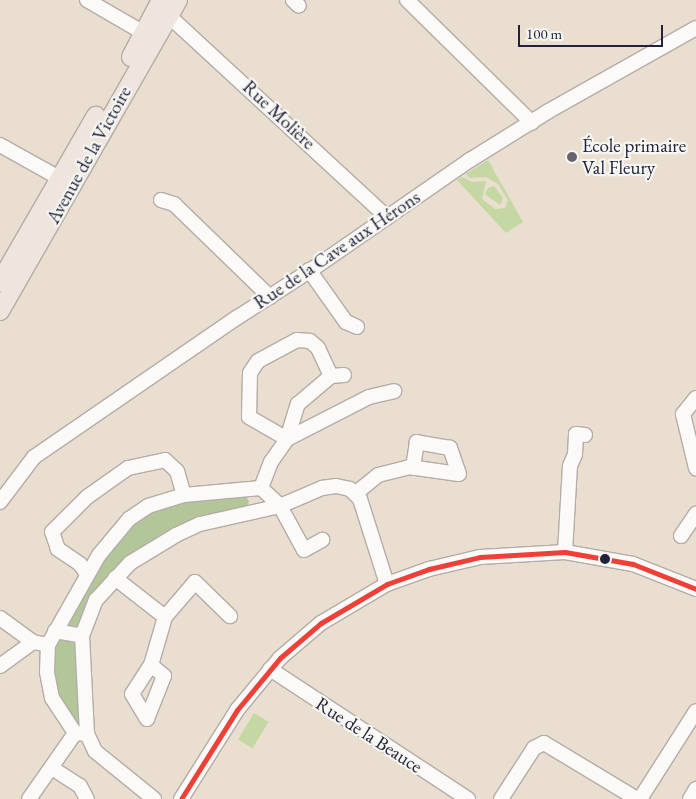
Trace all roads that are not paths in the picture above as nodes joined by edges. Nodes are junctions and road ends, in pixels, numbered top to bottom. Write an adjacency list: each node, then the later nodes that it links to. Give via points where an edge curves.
1 (87, 0): 7 (street)
2 (161, 0): 7 (main road, Avenue de la Victoire)
3 (178, 0): 5 (main road, Avenue de la Victoire)
4 (407, 0): 8 (street)
5 (169, 16): 12 (street, Rue Molière); 16 (main road, Avenue de la Victoire)
6 (696, 28): 8 (street, Rue de la Cave aux Hérons)
7 (144, 33): 10 (main road, Avenue de la Victoire)
8 (532, 122): 12 (street, Rue de la Cave aux Hérons)
9 (0, 145): 10 (street)
10 (59, 178): 14 (main road, Avenue de la Victoire)
11 (161, 200): 15 (street, via 174,204)
12 (387, 217): 13 (street, Rue de la Cave aux Hérons)
13 (309, 270): 15 (street, Rue de la Cave aux Hérons); 17 (street, via 346,322)
14 (0, 282)
15 (270, 296): 27 (street, Rue de la Cave aux Hérons, via 34,457)
16 (0, 311)
17 (357, 327)
18 (394, 391): 21 (street, via 368,397)
19 (696, 398): 23 (street, via 683,414)
20 (585, 435): 32 (street, via 576,434 575,454 570,466)
21 (287, 439): 21 (street, via 298,404 338,375 310,341 297,340 258,361 250,373 249,417); 24 (street, via 271,462)
22 (413, 468): 25 (street, via 378,475)
23 (696, 468)
24 (261, 488): 26 (street); 28 (street)
25 (356, 493): 28 (street, via 344,487 330,487); 35 (street, via 364,507)
26 (184, 495): 33 (street, via 148,506 129,519); 33 (street, via 177,471 164,460 128,468 87,497 52,532 58,549 80,564)
27 (0, 502)
28 (280, 506): 31 (street, via 304,550); 34 (street, via 200,524 176,534 130,563)
29 (696, 514): 30 (street)
30 (681, 536)
31 (322, 540)
32 (565, 552): 35 (street, via 480,557 429,569); 36 (street, via 632,564)
33 (86, 574): 40 (street)
34 (115, 578): 38 (street); 41 (street, via 96,600)
35 (387, 584): 46 (street, via 321,623)
36 (696, 589)
37 (230, 616): 38 (street, via 195,582)
38 (165, 617): 44 (street)
39 (0, 618): 42 (street)
40 (55, 631): 41 (street); 43 (street)
41 (82, 636): 48 (street)
42 (33, 642): 43 (street); 45 (street)
43 (48, 645): 48 (street, via 50,691)
44 (151, 665)
45 (0, 666)
46 (270, 669): 54 (street, via 237,710); 55 (street, Rue de la Beauce)
47 (696, 711): 57 (street)
48 (81, 733): 49 (street); 53 (street, via 95,751)
49 (52, 768): 51 (street); 52 (street, via 80,786)
50 (696, 789): 58 (street)
51 (29, 799)
52 (87, 799)
53 (154, 799)
54 (181, 799)
55 (468, 799)
56 (501, 799): 57 (street, via 534,748 550,744)
57 (638, 799)
58 (690, 799)

